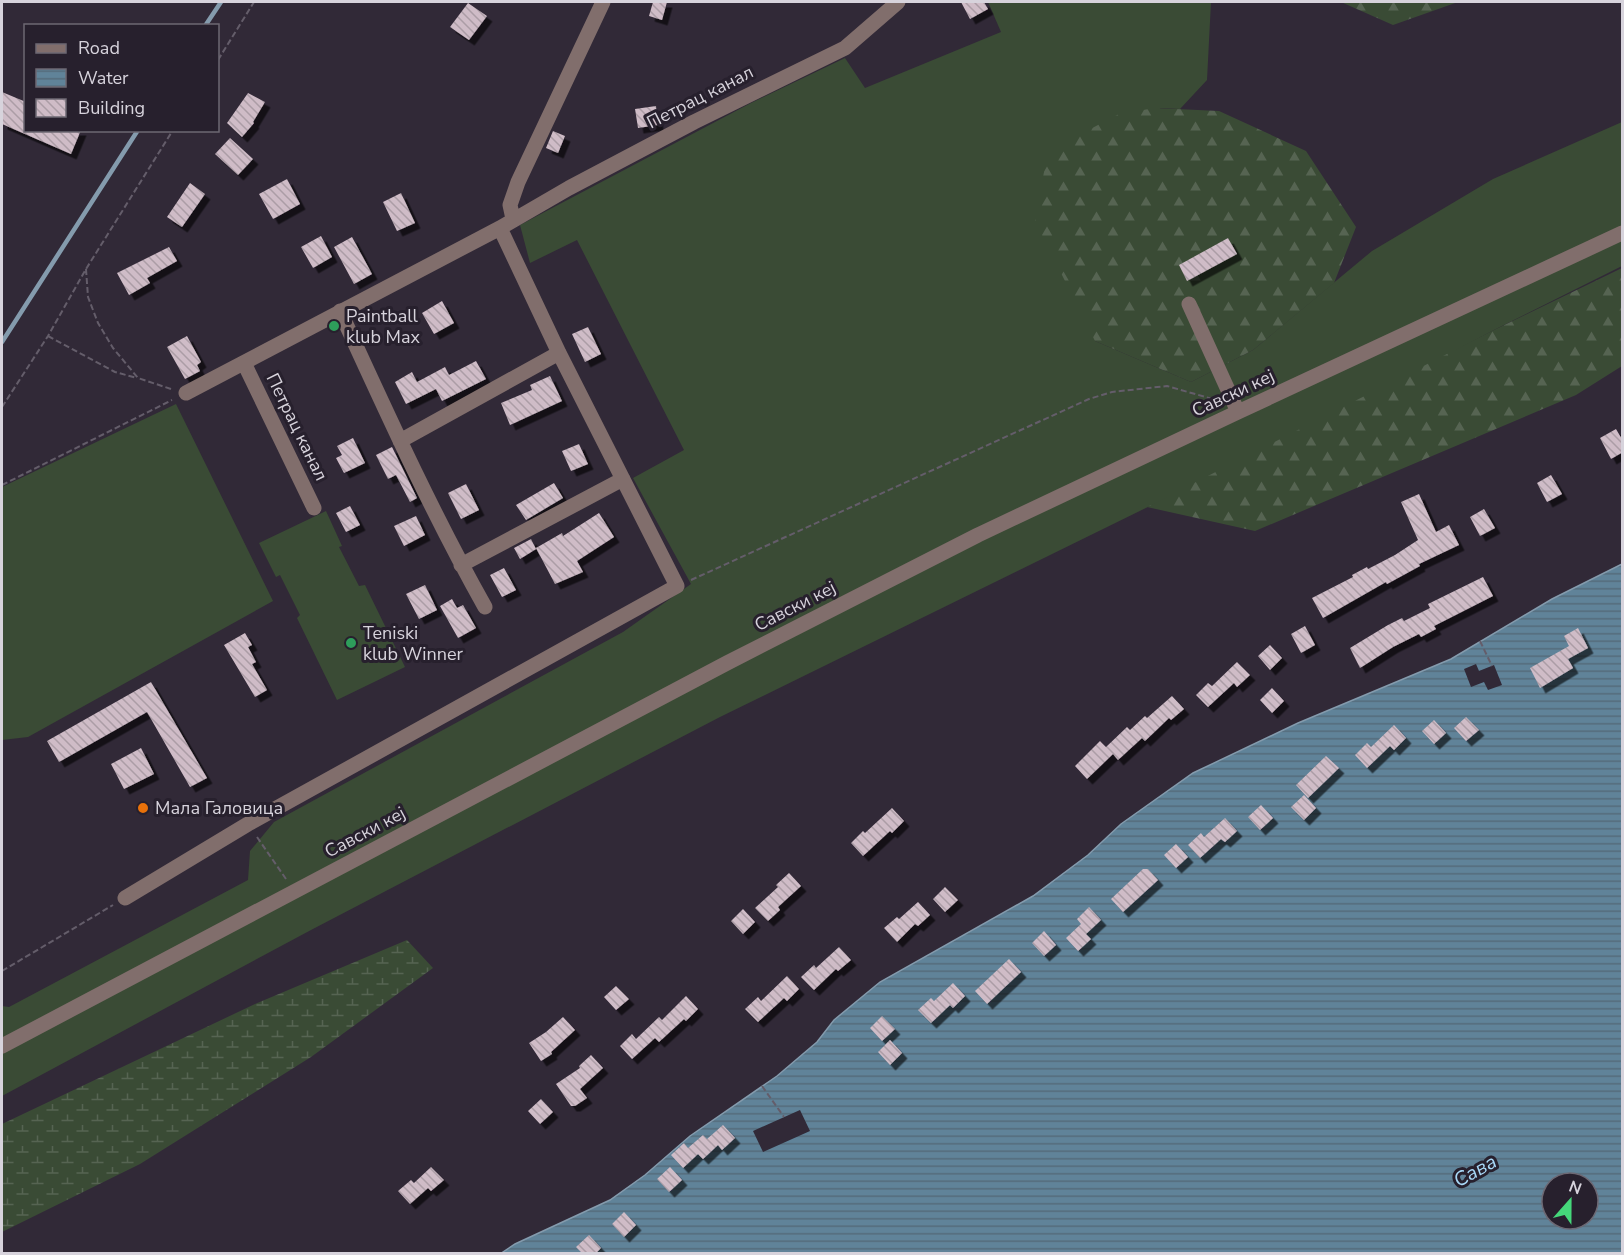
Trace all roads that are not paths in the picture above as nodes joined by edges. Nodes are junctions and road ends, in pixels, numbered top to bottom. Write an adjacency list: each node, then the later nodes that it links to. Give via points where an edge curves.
1 (603, 2): 3 (street, via 518,182)
2 (898, 2): 3 (street, Петрац канал, via 845,48 693,122)
3 (507, 223): 6 (street, Петрац канал); 7 (street)
4 (1623, 233): 10 (street, Савски кеј)
5 (1189, 304): 10 (street)
6 (340, 311): 8 (street, Петрац канал); 11 (street)
7 (559, 353): 11 (street); 12 (street)
8 (244, 363): 9 (street, Петрац канал); 13 (street, Петрац канал)
9 (186, 393)
10 (1237, 409): 17 (street, Савски кеј, via 727,663)
11 (400, 441): 14 (street)
12 (623, 479): 14 (street); 16 (street, via 677,586 249,824)
13 (314, 508)
14 (461, 565): 15 (street)
15 (485, 607)
16 (125, 898)
17 (2, 1046)

